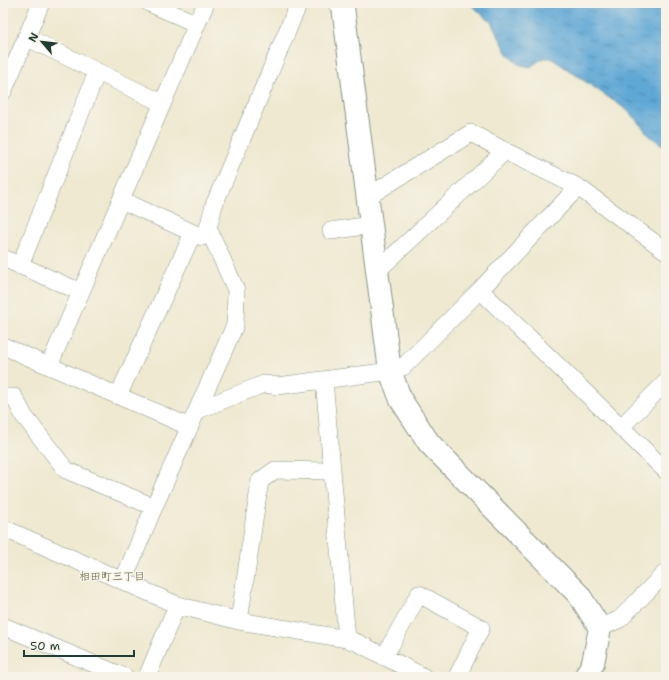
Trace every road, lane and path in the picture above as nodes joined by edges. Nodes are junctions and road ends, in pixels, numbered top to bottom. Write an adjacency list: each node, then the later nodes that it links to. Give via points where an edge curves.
1 (41, 3): 7 (street)
2 (148, 3): 6 (street)
3 (206, 3): 6 (street)
4 (299, 3): 18 (street, via 214,205 208,228)
5 (340, 3): 13 (street, via 343,7)
6 (197, 24): 10 (street)
7 (26, 37): 8 (street); 9 (street)
8 (97, 72): 10 (street); 21 (street)
9 (3, 92)
10 (162, 103): 14 (street)
11 (505, 151): 12 (street); 13 (street, via 471,134); 22 (street)
12 (578, 187): 19 (street); 23 (street)
13 (367, 198): 15 (street)
14 (121, 200): 17 (street); 24 (street)
15 (370, 225): 16 (street); 22 (street)
16 (331, 231)
17 (193, 233): 18 (street); 30 (street)
18 (215, 243): 32 (street, via 236,290 235,325)
19 (666, 251)
20 (3, 258): 21 (street)
21 (20, 266): 24 (street)
22 (376, 272): 27 (street)
23 (480, 290): 27 (street, via 403,367); 34 (street)
24 (81, 292): 26 (street)
25 (3, 346): 26 (street)
26 (49, 366): 30 (street)
27 (390, 371): 28 (street); 44 (street, via 401,400 429,443 578,595)
28 (324, 380): 32 (street, via 278,386 264,384); 35 (street)
29 (666, 382): 34 (street)
30 (118, 396): 33 (street)
31 (3, 397): 37 (street, via 14,397 24,416 66,470)
32 (198, 410): 33 (street)
33 (190, 427): 37 (street)
34 (621, 427): 36 (street)
35 (331, 471): 42 (street, via 275,470 260,481); 45 (street)
36 (666, 471)
37 (154, 507): 40 (street)
38 (3, 528): 40 (street)
39 (666, 572): 44 (street, via 620,619)
40 (123, 581): 41 (street)
41 (177, 605): 42 (street); 48 (street)
42 (239, 621): 45 (street)
43 (3, 626): 47 (street)
44 (600, 628): 51 (street, via 593,663)
45 (347, 639): 46 (street)
46 (384, 657): 49 (street); 50 (street, via 419,594 480,628)
47 (125, 677)
48 (147, 677)
49 (424, 677)
50 (457, 677)
51 (585, 677)

